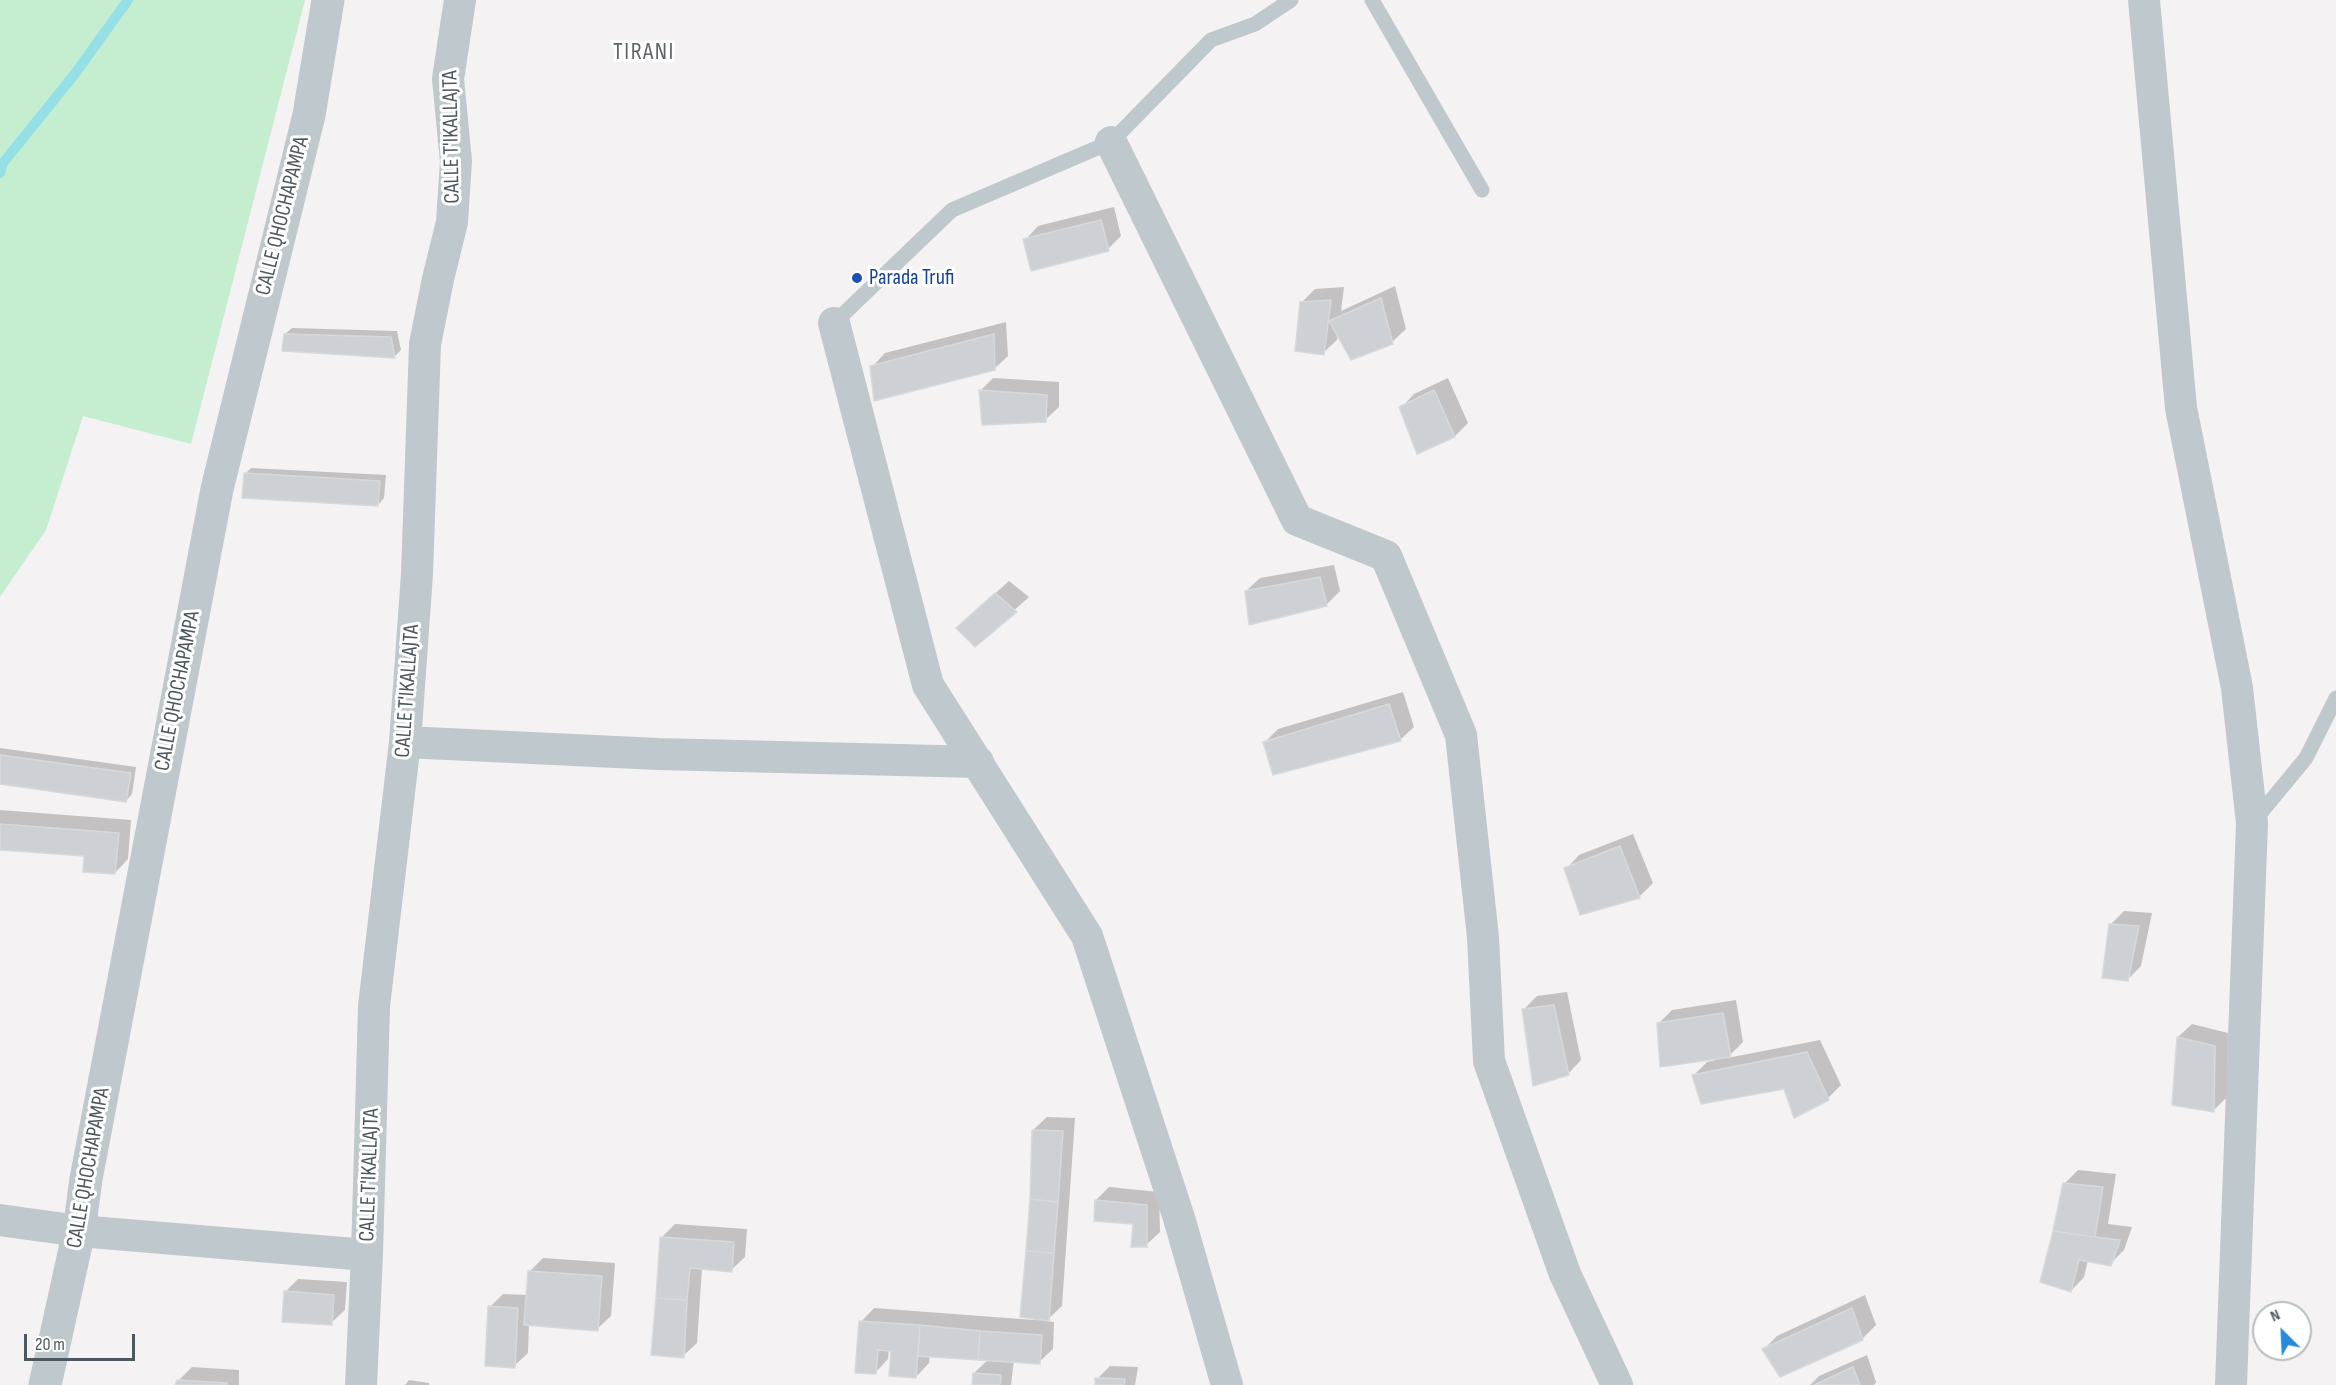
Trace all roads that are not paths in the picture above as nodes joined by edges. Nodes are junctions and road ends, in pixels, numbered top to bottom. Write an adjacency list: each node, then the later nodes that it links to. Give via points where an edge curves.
1 (328, 0): 14 (street, CALLE QHOCHAPAMPA, via 309,115 217,489)
2 (460, 0): 10 (street, CALLE T'IKALLAJTA, via 448,79 456,161 452,222 425,344 417,574)
3 (1291, 0): 6 (lane, via 1255,24 1211,40)
4 (1372, 0): 7 (lane)
5 (2144, 0): 12 (street, via 2181,408 2237,688)
6 (1111, 141): 8 (lane, via 952,210); 19 (street, via 1297,520 1386,556 1461,735 1483,937 1489,1061 1565,1274)
7 (1482, 190)
8 (834, 323): 11 (street, via 928,685)
9 (2336, 698): 12 (lane, via 2306,758)
10 (405, 742): 11 (street, via 658,754); 15 (street, CALLE T'IKALLAJTA, via 374,1006)
11 (978, 762): 18 (street, via 1087,936 1179,1218)
12 (2252, 823): 20 (street)
13 (0, 1220): 14 (street)
14 (79, 1231): 15 (street); 16 (street, CALLE QHOCHAPAMPA)
15 (368, 1255): 17 (street, CALLE T'IKALLAJTA)
16 (45, 1385)
17 (361, 1385)
18 (1227, 1385)
19 (1617, 1385)
20 (2231, 1385)

